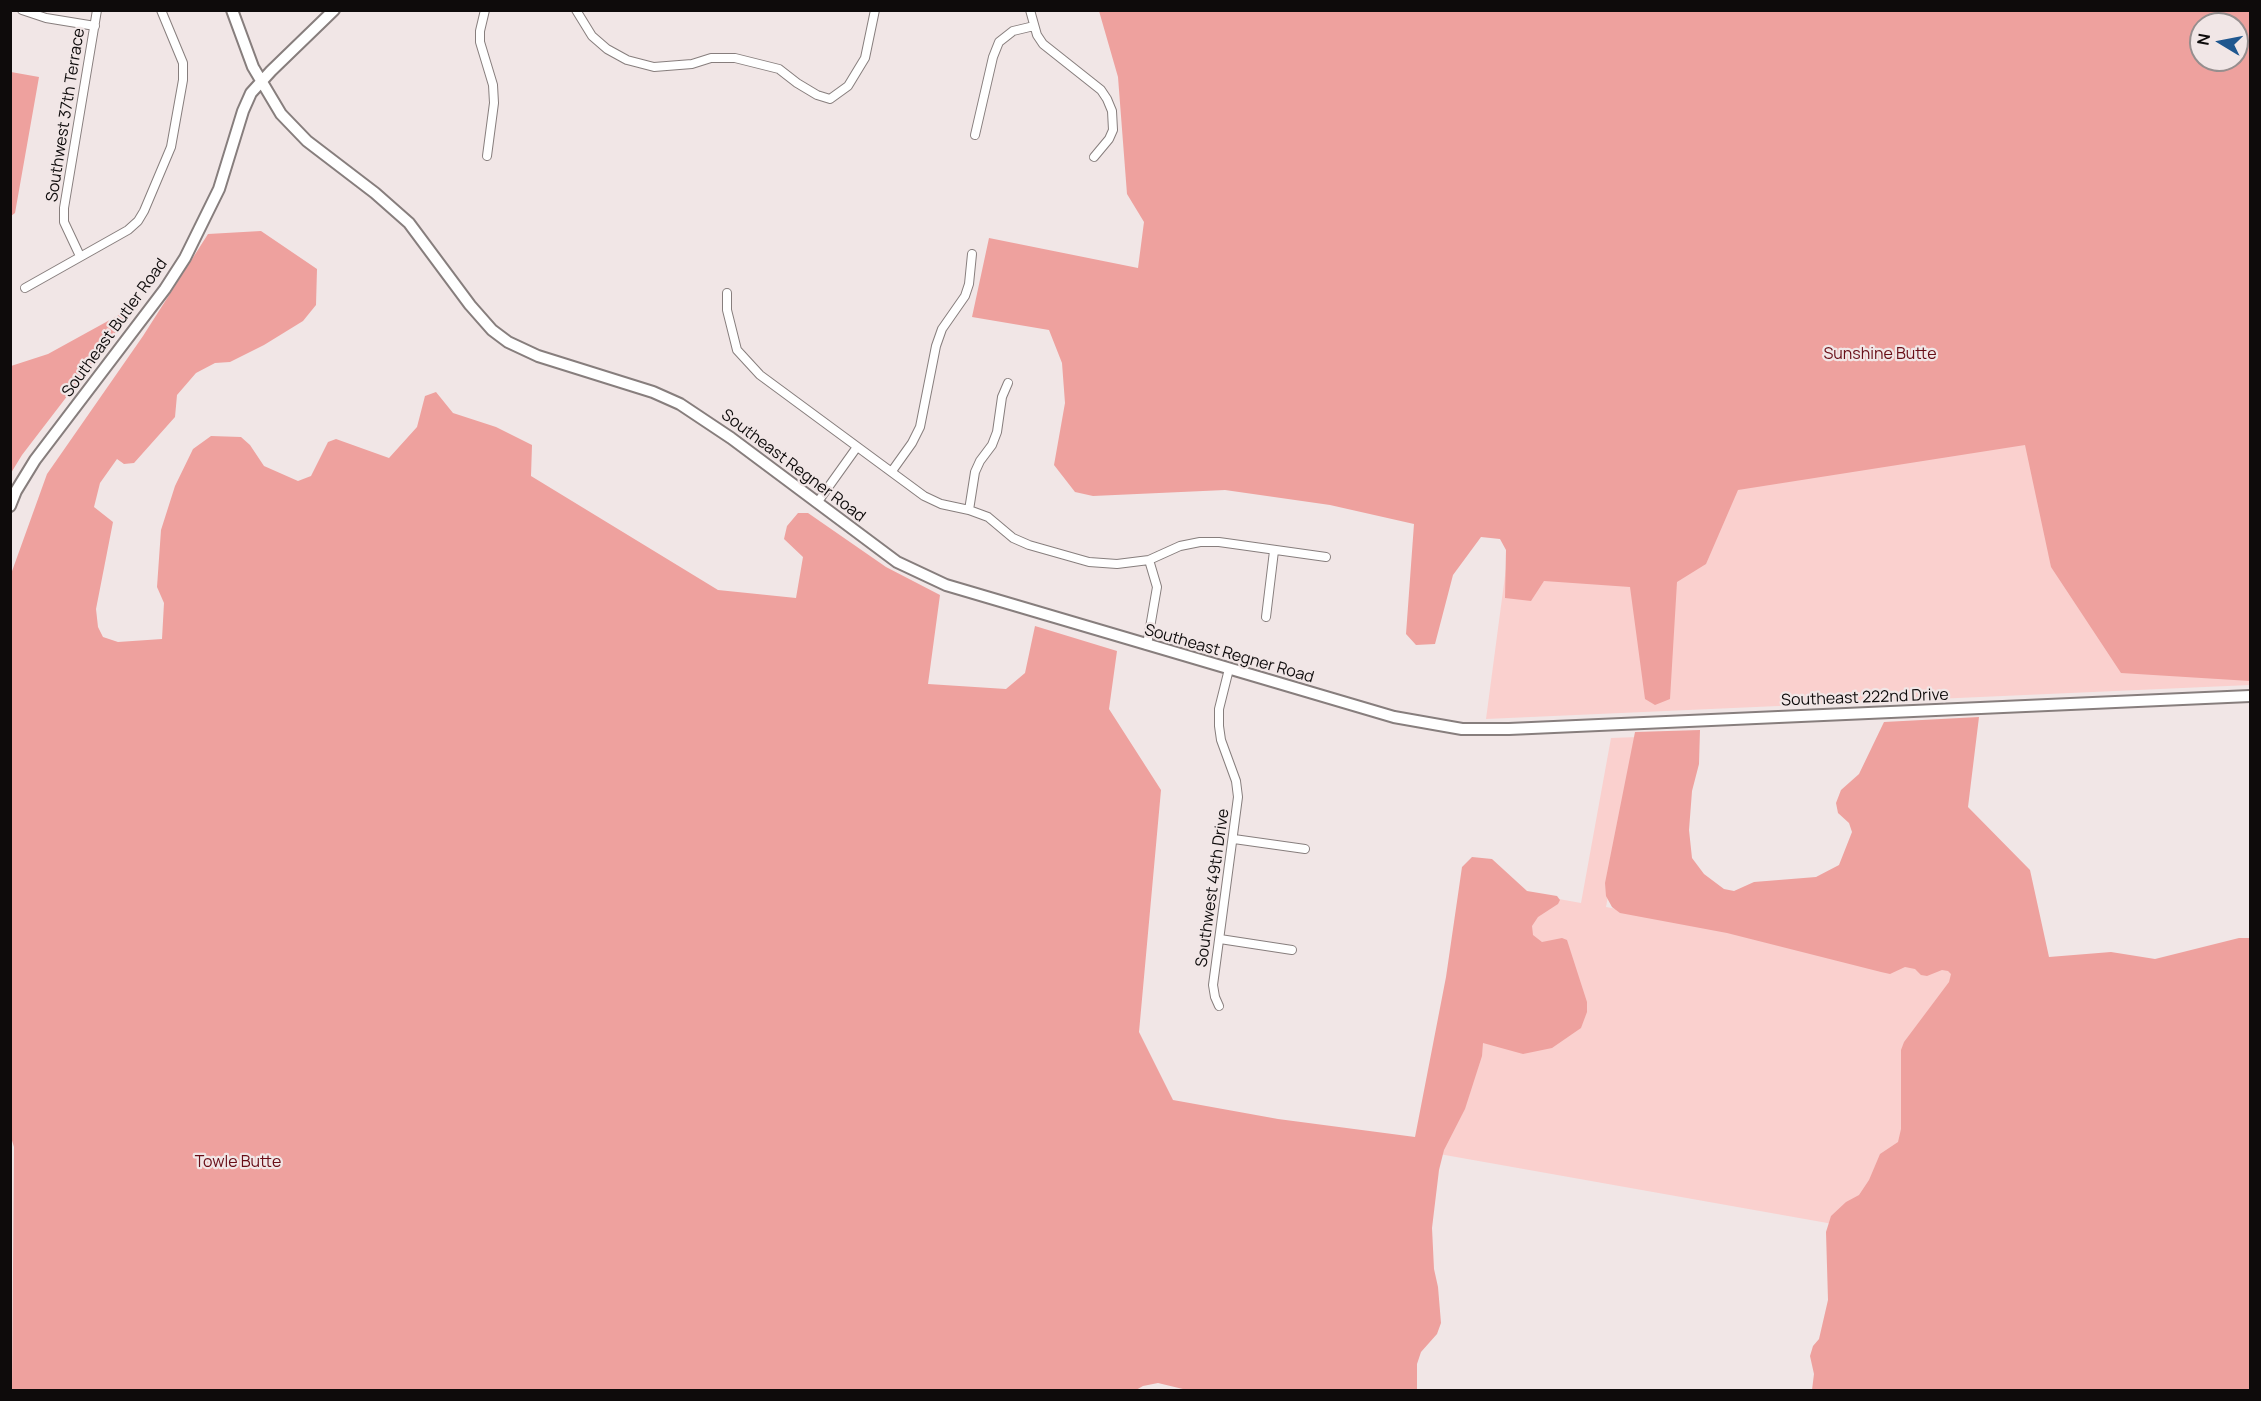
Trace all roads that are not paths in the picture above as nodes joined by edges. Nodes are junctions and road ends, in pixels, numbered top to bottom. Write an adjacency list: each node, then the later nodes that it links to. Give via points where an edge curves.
1 (22, 10): 10 (street)
2 (97, 10): 10 (street, Southwest 37th Terrace)
3 (161, 10): 17 (street, via 183,63 171,147 138,221)
4 (232, 10): 12 (main road, Southeast Regner Road)
5 (334, 10): 12 (main road)
6 (485, 10): 14 (street, via 480,42 493,85 494,103)
7 (576, 10): 8 (street, via 592,36 627,60 654,67 735,58 779,69 796,83 830,99 848,86 865,58)
8 (875, 10)
9 (1030, 10): 11 (street)
10 (95, 26): 17 (street, Southwest 37th Terrace, via 64,208 64,222)
11 (1034, 26): 13 (street, via 1013,31 999,42); 15 (street, via 1043,44 1107,99 1113,130)
12 (261, 81): 23 (main road, Southeast Regner Road, via 297,132 409,223 470,305 499,335 538,356 680,404); 24 (main road, Southeast Butler Road, via 250,93 219,189 185,258 35,460)
13 (975, 135)
14 (487, 156)
15 (1094, 157)
16 (972, 254): 22 (street, via 965,296 942,329 936,346 920,427)
17 (80, 256): 18 (street)
18 (25, 288)
19 (727, 293): 21 (street, via 733,351)
20 (1008, 383): 25 (street, via 1002,397 998,432 975,472)
21 (857, 447): 22 (street); 23 (street)
22 (892, 471): 25 (street, via 924,496)
23 (817, 503): 30 (main road, Southeast Regner Road, via 897,562 930,579)
24 (10, 506)
25 (969, 510): 28 (street, via 988,517 1013,538 1089,562)
26 (1274, 551): 27 (street); 28 (street, via 1200,542); 29 (street)
27 (1326, 557)
28 (1149, 560): 30 (street, via 1157,587)
29 (1266, 617)
30 (1147, 645): 31 (main road, Southeast Regner Road)
31 (1229, 669): 33 (main road, Southeast Regner Road, via 1394,717); 34 (street, Southwest 49th Drive, via 1218,726 1236,781)
32 (2250, 696): 33 (main road, Southeast 222nd Drive)
33 (1481, 730)
34 (1234, 839): 35 (street); 36 (street, Southwest 49th Drive)
35 (1305, 849)
36 (1220, 939): 37 (street); 38 (street, Southwest 49th Drive, via 1213,985)
37 (1292, 950)
38 (1219, 1006)

